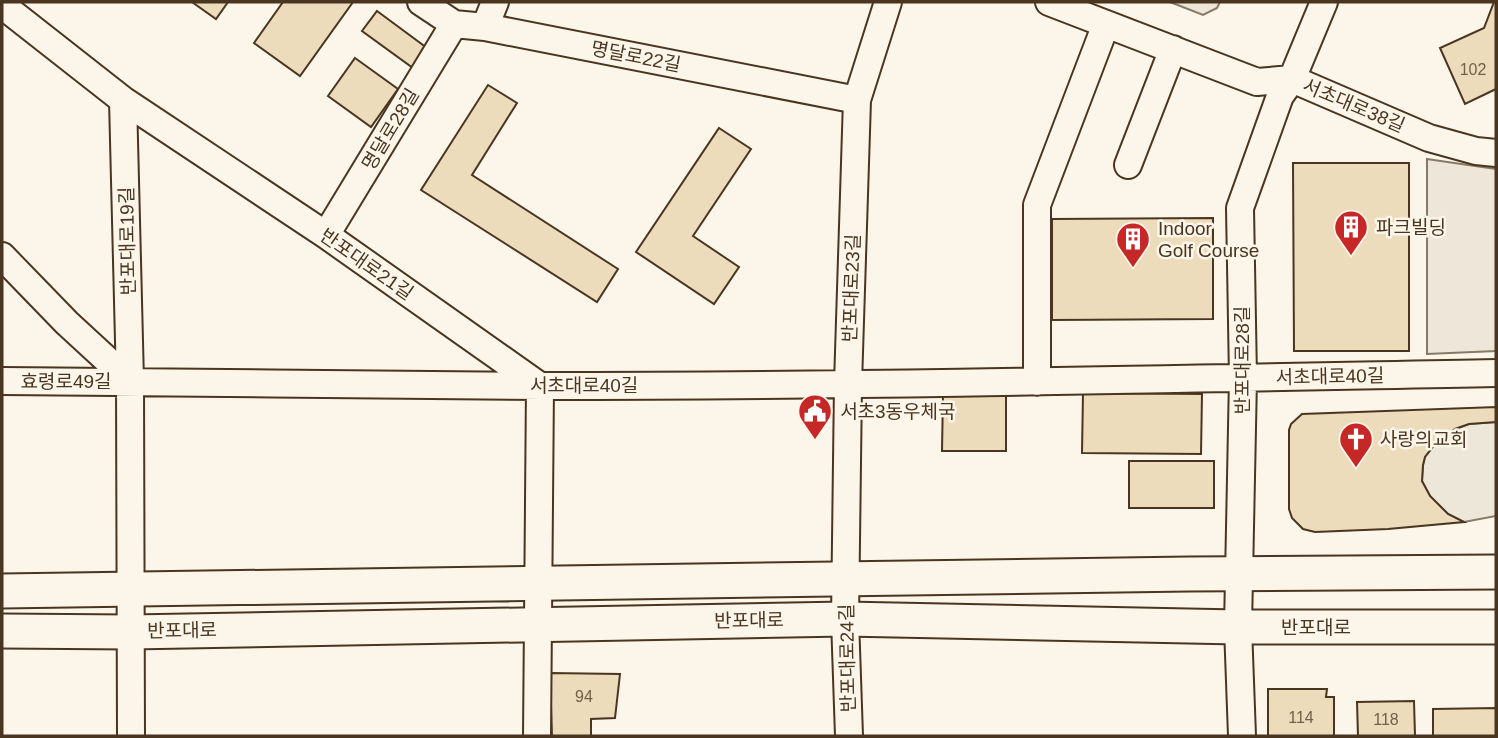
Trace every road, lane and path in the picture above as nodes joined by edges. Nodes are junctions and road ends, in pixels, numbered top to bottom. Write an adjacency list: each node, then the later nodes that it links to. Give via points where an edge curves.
1 (421, 2): 7 (street, 명달로22길)
2 (495, 2): 9 (street)
3 (888, 2): 13 (street, 반포대로23길)
4 (1049, 2): 8 (street, 서초대로38길)
5 (1324, 2): 11 (street, 반포대로28길)
6 (2, 5): 12 (street, 반포대로21길)
7 (454, 24): 9 (street, 명달로22길); 16 (street, 명달로28길)
8 (1106, 24): 10 (street, 서초대로38길); 22 (street, via 1037,205)
9 (485, 27): 13 (street, 명달로22길)
10 (1173, 49): 11 (street, 서초대로38길, via 1257,82); 15 (street)
11 (1292, 79): 14 (street, 서초대로38길, via 1429,138); 19 (street, 반포대로28길, via 1280,96 1240,208)
12 (123, 100): 16 (street, 반포대로21길); 21 (street, 반포대로19길)
13 (857, 100): 23 (street, 반포대로23길)
14 (1496, 153)
15 (1128, 165)
16 (326, 235): 24 (street, 반포대로21길)
17 (2, 256): 21 (street)
18 (1496, 373): 19 (street, 서초대로40길)
19 (1243, 378): 22 (street, 서초대로40길); 26 (street, 반포대로28길)
20 (2, 381): 21 (street, 효령로49길)
21 (130, 381): 24 (street, 서초대로40길); 29 (street, 반포대로19길)
22 (1037, 382): 23 (street, 서초대로40길)
23 (848, 384): 24 (street, 서초대로40길); 27 (street, 반포대로23길)
24 (540, 386): 28 (street)
25 (1496, 572): 26 (main road, 반포대로)
26 (1238, 574): 27 (main road, 반포대로); 33 (street, 반포대로28길)
27 (846, 579): 28 (main road, 반포대로); 31 (street, 반포대로24길)
28 (538, 584): 29 (main road, 반포대로); 32 (street)
29 (130, 590): 30 (main road, 반포대로); 36 (street, 반포대로19길)
30 (2, 591)
31 (845, 619): 32 (main road, 반포대로); 33 (main road, 반포대로); 39 (street, 반포대로24길)
32 (538, 623): 36 (main road, 반포대로); 38 (street)
33 (1238, 627): 34 (main road, 반포대로); 40 (street, 반포대로28길)
34 (1496, 627)
35 (2, 631): 36 (main road, 반포대로)
36 (131, 632): 37 (street, 반포대로19길)
37 (131, 736)
38 (537, 736)
39 (849, 736)
40 (1242, 736)

